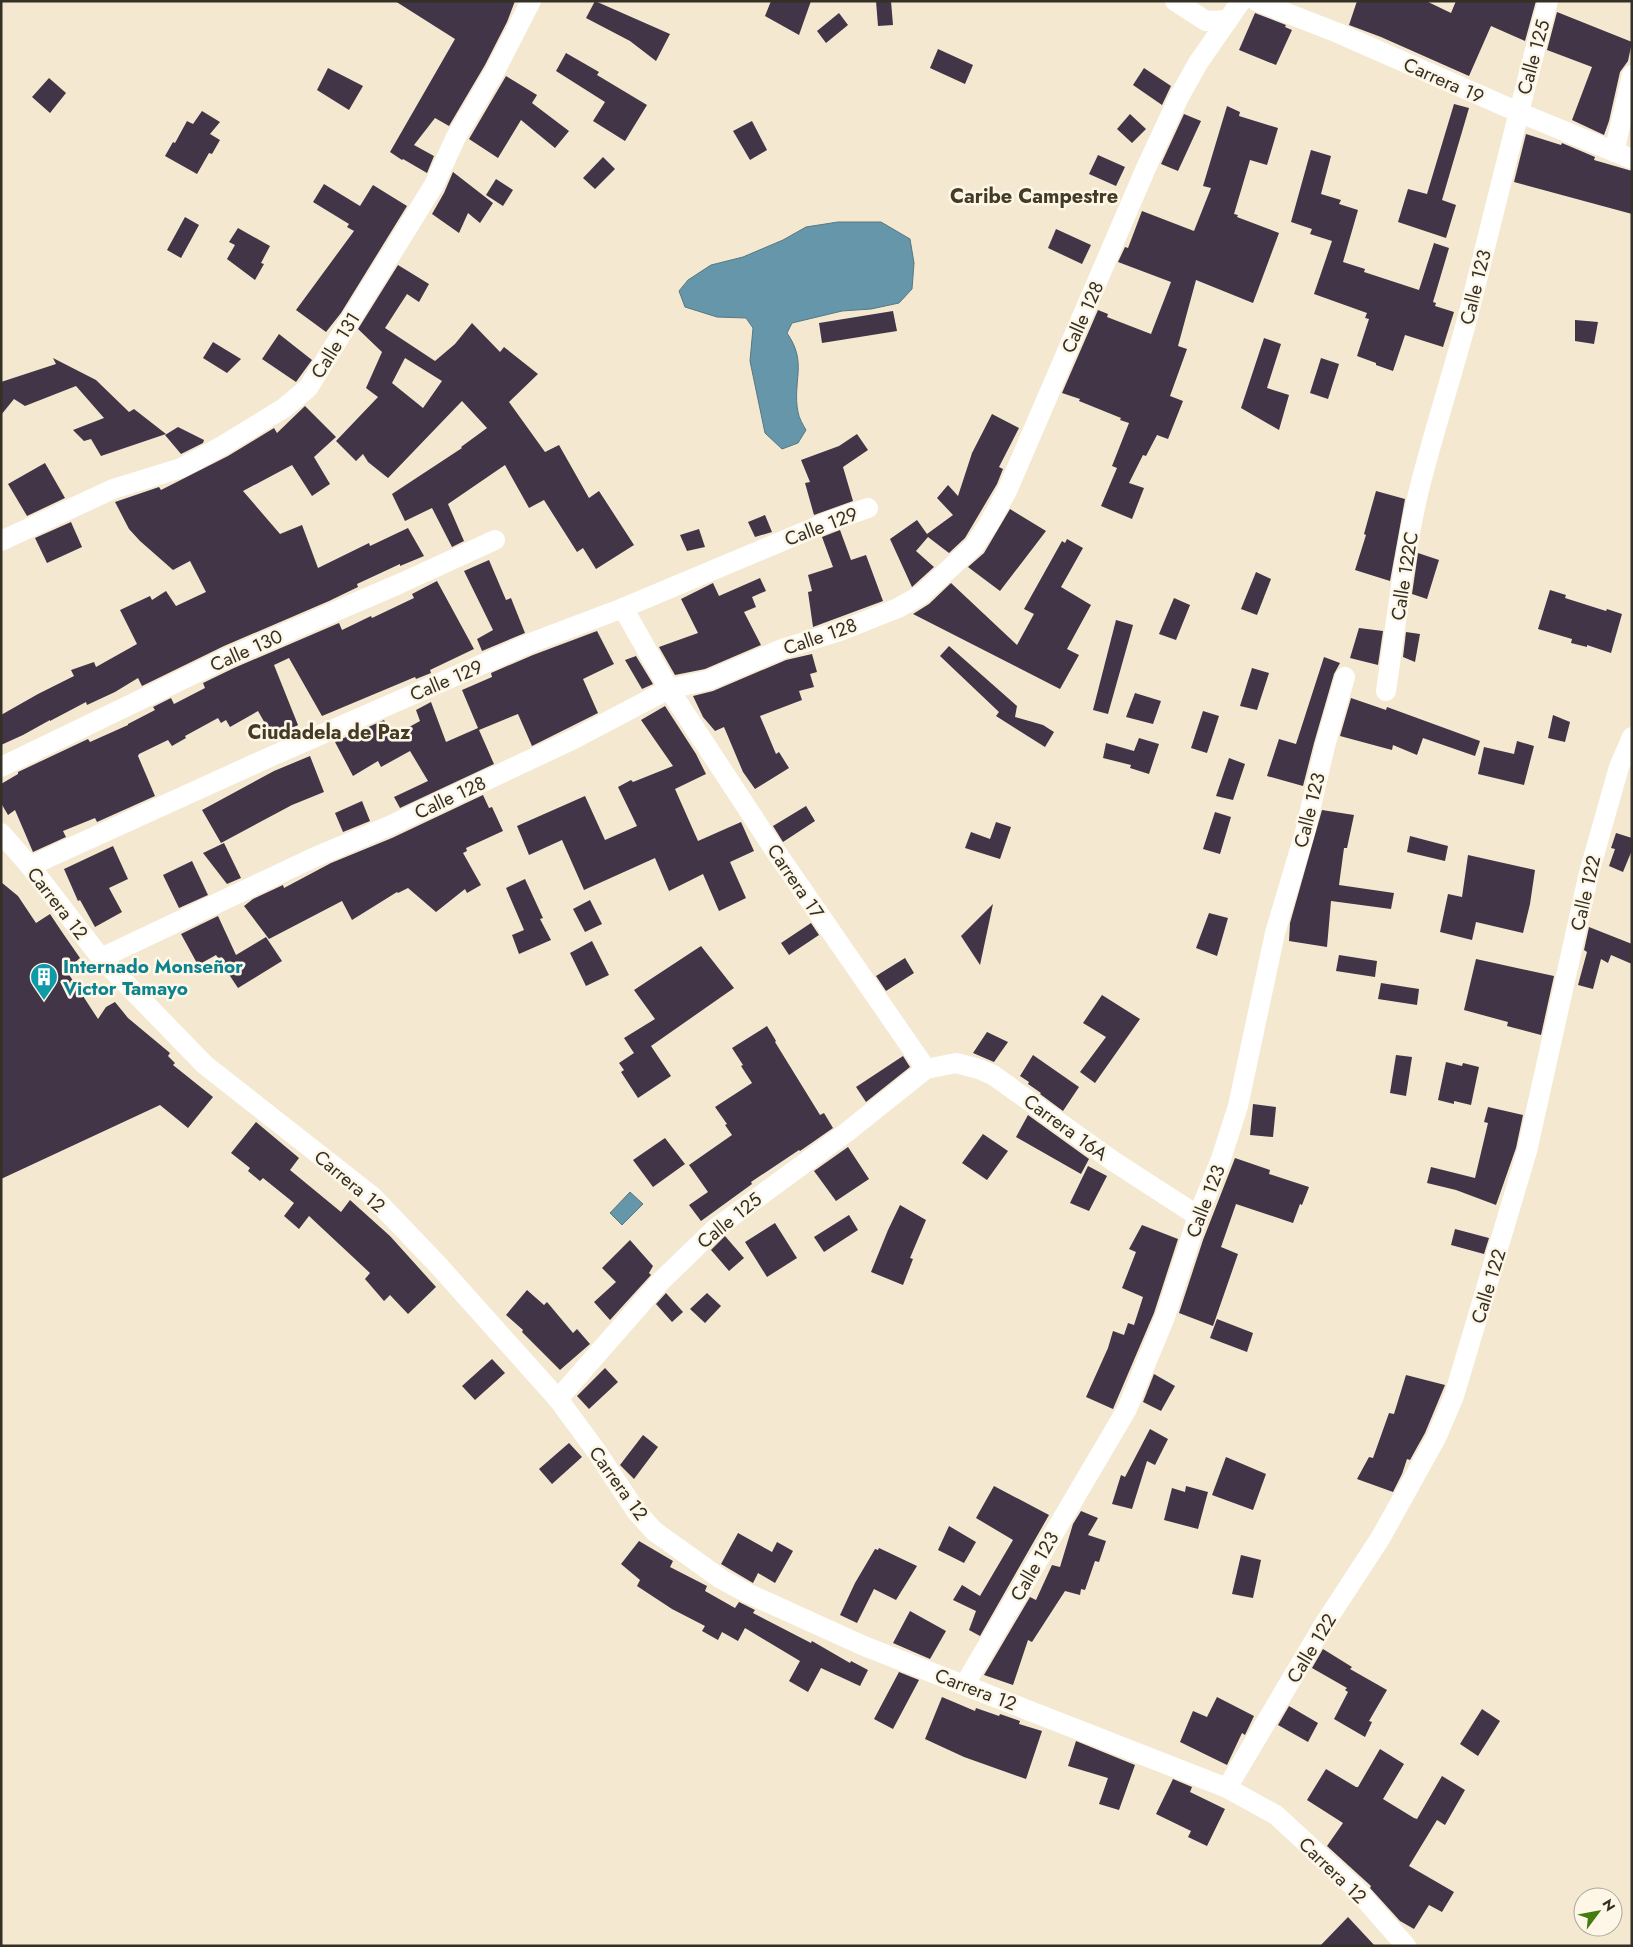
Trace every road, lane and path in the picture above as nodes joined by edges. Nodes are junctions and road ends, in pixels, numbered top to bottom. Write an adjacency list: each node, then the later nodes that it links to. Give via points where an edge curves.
1 (531, 1): 13 (street, Calle 131, via 456,137 434,185 308,388 284,408 182,468 113,489)
2 (1175, 1): 6 (street, via 1206,21)
3 (1241, 1): 6 (street, Calle 128)
4 (1256, 1): 8 (street, Carrera 19, via 1338,33)
5 (1548, 1): 8 (street, Calle 125)
6 (1228, 20): 16 (street, Calle 128, via 1179,97 1007,491 974,546 926,591 898,608 782,649 709,680)
7 (1632, 75): 9 (street)
8 (1518, 112): 9 (street, Carrera 19); 10 (street, Calle 123, via 1457,361)
9 (1623, 155)
10 (1426, 461): 17 (street, Calle 122C, via 1407,551)
11 (868, 508): 14 (street, Calle 129, via 795,535)
12 (495, 540): 19 (street, Calle 130, via 229,657)
13 (1, 541)
14 (623, 608): 16 (street, Carrera 17); 21 (street, Calle 129, via 524,646)
15 (1344, 677): 24 (street, Calle 123, via 1305,832 1275,933 1238,1106)
16 (669, 689): 22 (street, Calle 128, via 574,739); 23 (street, Carrera 17, via 772,846)
17 (1386, 691)
18 (1632, 738): 27 (street, Calle 122, via 1619,767 1589,873 1527,1151 1454,1396 1436,1438 1381,1537 1323,1626)
19 (1, 767)
20 (1, 834): 21 (street, Carrera 12)
21 (30, 866): 22 (street, Carrera 12)
22 (101, 958): 25 (street, Carrera 12, via 205,1065 372,1196 438,1264)
23 (926, 1069): 24 (street, Carrera 16A, via 956,1063 979,1068 1002,1080 1113,1161); 25 (street, Calle 125, via 847,1132 716,1228 661,1281)
24 (1198, 1216): 26 (street, Calle 123, via 1165,1317 1127,1409)
25 (558, 1400): 26 (street, Carrera 12, via 636,1511 654,1531 702,1566 747,1593 864,1646)
26 (965, 1684): 27 (street, Carrera 12)
27 (1227, 1788): 28 (street, Carrera 12, via 1276,1815 1355,1888)
28 (1406, 1946)

